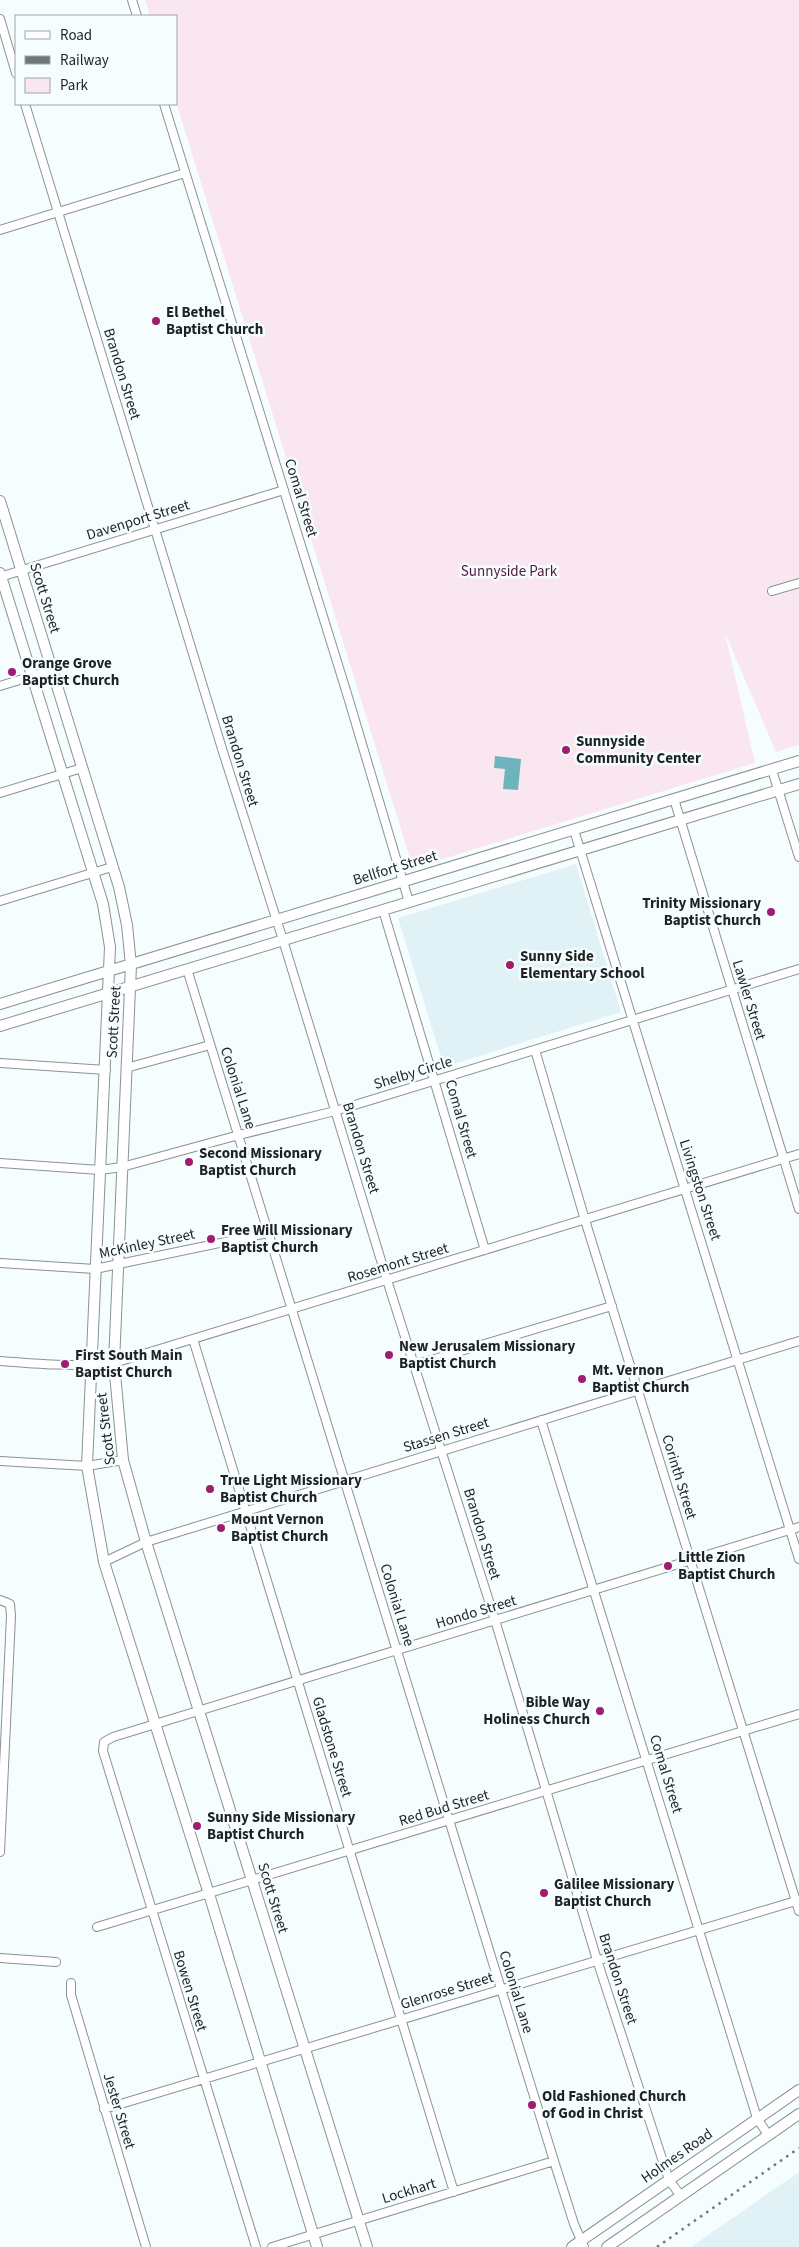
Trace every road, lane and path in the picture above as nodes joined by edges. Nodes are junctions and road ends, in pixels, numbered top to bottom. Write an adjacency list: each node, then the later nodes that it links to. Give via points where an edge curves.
1 (132, 0): 2 (street)
2 (137, 15)
3 (0, 19): 4 (street)
4 (15, 70)
5 (26, 105): 8 (street, Brandon Street)
6 (164, 105): 7 (street, Comal Street)
7 (185, 173): 8 (street); 10 (street, Comal Street)
8 (58, 211): 9 (street); 12 (street, Brandon Street)
9 (0, 230)
10 (284, 490): 12 (street, Davenport Street); 34 (street, Comal Street)
11 (0, 500): 13 (main road, Scott Street)
12 (154, 530): 13 (street, Davenport Street); 38 (street, Brandon Street)
13 (21, 571): 14 (street, Davenport Street); 17 (main road, Scott Street)
14 (0, 576): 18 (main road, Scott Street)
15 (799, 583): 16 (street)
16 (772, 591)
17 (52, 670): 18 (street); 21 (main road, Scott Street)
18 (32, 676): 19 (street); 23 (main road, Scott Street)
19 (0, 686)
20 (799, 761): 22 (main road, Bellfort Street)
21 (82, 768): 23 (street); 32 (main road, Scott Street)
22 (772, 770): 25 (street); 27 (main road, Bellfort Street)
23 (62, 774): 26 (street); 33 (main road, Scott Street)
24 (799, 784): 25 (main road)
25 (779, 790): 28 (main road); 31 (street)
26 (0, 793)
27 (674, 799): 28 (street, Lawler Street); 29 (main road, Bellfort Street)
28 (680, 819): 30 (main road); 45 (street, Lawler Street)
29 (574, 830): 30 (street, Livingston Street); 34 (main road, Bellfort Street)
30 (580, 849): 36 (main road); 48 (street, Livingston Street)
31 (799, 857)
32 (112, 866): 33 (street); 40 (main road, Scott Street, via 124,909)
33 (93, 873): 35 (street); 43 (main road, Scott Street, via 108,926)
34 (403, 881): 36 (street, Comal Street); 38 (main road, Bellfort Street)
35 (0, 901)
36 (409, 902): 37 (main road)
37 (383, 910): 39 (main road); 55 (street, Comal Street)
38 (277, 920): 39 (street, Brandon Street); 40 (main road, Bellfort Street)
39 (283, 940): 41 (main road); 56 (street, Brandon Street)
40 (132, 965): 43 (main road, Bellfort Street); 44 (main road, Scott Street)
41 (187, 969): 44 (main road); 50 (street, Colonial Lane)
42 (799, 969): 45 (street, Shelby Circle)
43 (110, 971): 46 (main road, Scott Street); 47 (main road, Bellfort Street)
44 (131, 986): 46 (main road); 53 (main road, Scott Street)
45 (732, 990): 48 (street, Shelby Circle); 59 (street, Lawler Street)
46 (109, 993): 49 (main road); 54 (main road, Scott Street)
47 (0, 1004)
48 (634, 1020): 51 (street, Shelby Circle); 63 (street, Livingston Street)
49 (0, 1026)
50 (210, 1045): 53 (street); 57 (street, Colonial Lane)
51 (535, 1050): 55 (street, Shelby Circle); 65 (street, Corinth Street)
52 (0, 1063): 54 (street)
53 (126, 1068): 61 (main road, Scott Street)
54 (106, 1070): 62 (main road, Scott Street)
55 (436, 1080): 56 (street, Shelby Circle); 67 (street, Comal Street)
56 (336, 1111): 57 (street, Shelby Circle); 71 (street, Brandon Street)
57 (238, 1135): 61 (street, Shelby Circle); 66 (street, Colonial Lane)
58 (799, 1154): 59 (street, Rosemont Street)
59 (783, 1159): 63 (street, Rosemont Street); 64 (street, Lawler Street)
60 (0, 1163): 62 (street, Shelby Circle)
61 (122, 1167): 62 (street, Shelby Circle); 69 (main road, Scott Street)
62 (100, 1170): 70 (main road, Scott Street)
63 (686, 1189): 65 (street, Rosemont Street); 76 (street, Livingston Street)
64 (799, 1209)
65 (585, 1220): 67 (street, Rosemont Street); 72 (street, Corinth Street)
66 (268, 1233): 69 (street, McKinley Street); 73 (street, Colonial Lane)
67 (485, 1250): 71 (street, Rosemont Street)
68 (0, 1263): 70 (street, McKinley Street)
69 (118, 1263): 70 (street, McKinley Street); 78 (main road, Scott Street)
70 (95, 1269): 80 (main road, Scott Street)
71 (387, 1280): 73 (street, Rosemont Street); 79 (street, Brandon Street)
72 (612, 1306): 79 (street); 81 (street, Corinth Street)
73 (292, 1310): 74 (street, Rosemont Street); 87 (street, Colonial Lane)
74 (192, 1339): 78 (street, Rosemont Street); 88 (street, Gladstone Street)
75 (799, 1341): 76 (street, Stassen Street)
76 (737, 1360): 81 (street, Stassen Street); 90 (street, Livingston Street)
77 (0, 1361): 80 (street, Rosemont Street)
78 (114, 1363): 80 (street, Rosemont Street); 85 (main road, Scott Street)
79 (414, 1365): 83 (street, Brandon Street)
80 (91, 1366): 86 (main road, Scott Street)
81 (638, 1390): 82 (street, Stassen Street); 93 (street, Corinth Street)
82 (541, 1420): 83 (street, Stassen Street); 95 (street, Comal Street)
83 (442, 1450): 87 (street, Stassen Street); 97 (street, Brandon Street)
84 (0, 1460): 86 (street)
85 (124, 1460): 86 (street); 91 (main road, Scott Street)
86 (87, 1466): 94 (main road, Scott Street)
87 (344, 1480): 88 (street, Stassen Street); 98 (street, Colonial Lane)
88 (245, 1511): 91 (street, Stassen Street); 99 (street, Gladstone Street)
89 (799, 1527): 90 (street, Hondo Street)
90 (790, 1530): 92 (street, Livingston Street); 93 (street, Hondo Street)
91 (146, 1542): 94 (street, Stassen Street); 100 (main road, Scott Street)
92 (799, 1559)
93 (690, 1560): 95 (street, Hondo Street); 103 (street, Corinth Street)
94 (104, 1562): 102 (main road, Scott Street)
95 (593, 1590): 97 (street, Hondo Street); 105 (street, Comal Street)
96 (0, 1600): 109 (street, via 10,1604 11,1616)
97 (495, 1620): 98 (street, Hondo Street); 106 (street, Brandon Street)
98 (397, 1650): 99 (street, Hondo Street); 107 (street, Colonial Lane)
99 (297, 1681): 100 (street, Hondo Street); 108 (street, Gladstone Street)
100 (200, 1710): 102 (street, Hondo Street); 110 (main road, Scott Street)
101 (799, 1714): 103 (street, Red Bud Street)
102 (156, 1724): 104 (street, Hondo Street); 111 (main road, Scott Street)
103 (744, 1731): 105 (street, Red Bud Street); 112 (street, Corinth Street)
104 (104, 1742): 114 (street, Bowen Street, via 103,1751)
105 (647, 1760): 106 (street, Red Bud Street); 116 (street, Comal Street)
106 (546, 1791): 107 (street, Red Bud Street); 118 (street, Brandon Street)
107 (450, 1820): 108 (street, Red Bud Street); 121 (street, Colonial Lane)
108 (349, 1851): 110 (street, Red Bud Street); 122 (street, Gladstone Street)
109 (0, 1852)
110 (252, 1881): 111 (street, Red Bud Street); 123 (main road, Scott Street)
111 (210, 1894): 114 (street, Red Bud Street); 124 (main road, Scott Street)
112 (797, 1900): 113 (street, Corinth Street); 116 (street, Glenrose Street)
113 (799, 1910)
114 (151, 1911): 115 (street, Red Bud Street); 125 (street, Bowen Street)
115 (97, 1927)
116 (699, 1930): 118 (street, Glenrose Street); 129 (street, Comal Street)
117 (0, 1958): 119 (street)
118 (597, 1960): 121 (street, Glenrose Street); 132 (street, Brandon Street)
119 (56, 1962)
120 (71, 1983): 127 (street, Jester Street, via 71,1995)
121 (501, 1990): 122 (street, Glenrose Street); 131 (street, Colonial Lane)
122 (401, 2020): 123 (street, Glenrose Street); 133 (street, Gladstone Street)
123 (304, 2049): 124 (street, Glenrose Street); 135 (main road, Scott Street)
124 (260, 2062): 125 (street, Glenrose Street); 136 (main road, Scott Street)
125 (203, 2079): 127 (street, Glenrose Street); 139 (street, Bowen Street)
126 (799, 2090): 129 (main road, Holmes Road)
127 (104, 2109): 138 (street, Jester Street)
128 (799, 2114): 130 (main road)
129 (757, 2118): 130 (street, Comal Street); 132 (main road, Holmes Road)
130 (768, 2135): 134 (main road)
131 (554, 2161): 133 (street, Lockhart); 137 (street, Colonial Lane)
132 (669, 2180): 134 (street, Brandon Street); 137 (main road, Holmes Road)
133 (454, 2192): 135 (street, Lockhart)
134 (681, 2196): 143 (main road)
135 (359, 2220): 136 (street, Lockhart); 142 (main road, Scott Street)
136 (313, 2234): 140 (street, Lockhart); 141 (main road, Scott Street)
137 (579, 2245)
138 (146, 2247)
139 (256, 2247)
140 (272, 2247)
141 (317, 2247)
142 (367, 2247)
143 (607, 2247)

